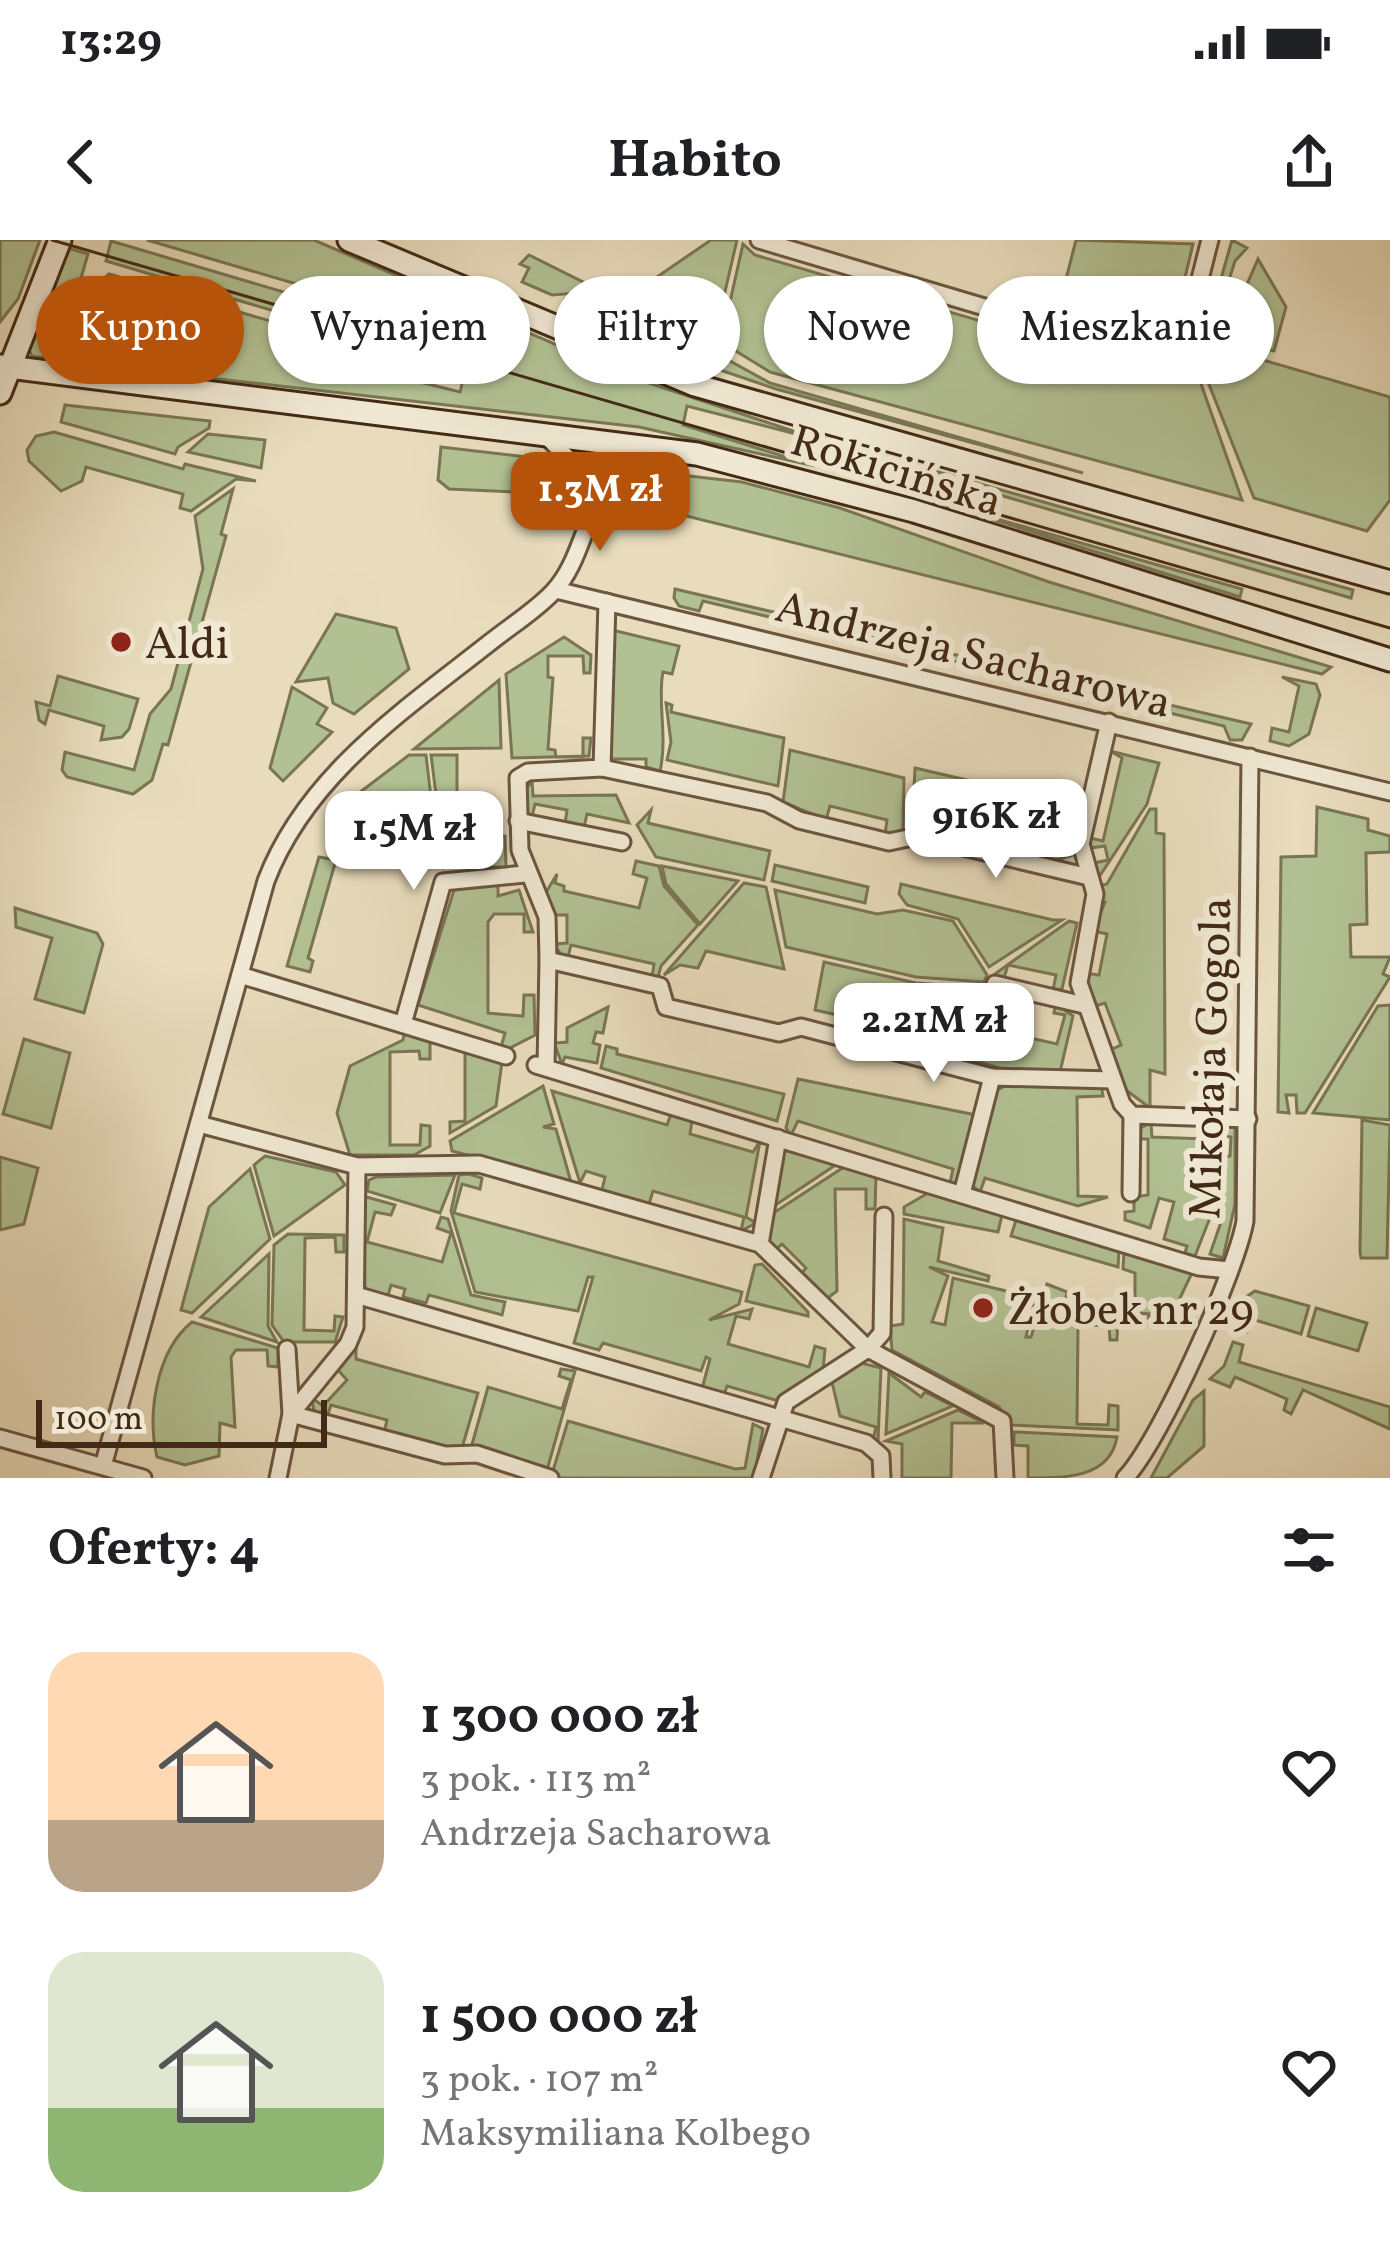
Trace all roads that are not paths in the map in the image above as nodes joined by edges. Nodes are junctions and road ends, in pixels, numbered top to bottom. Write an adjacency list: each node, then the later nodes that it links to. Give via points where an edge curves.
1 (61, 240): 5 (main road)
2 (349, 240): 10 (main road, Rokicińska, via 695,385)
3 (759, 240): 4 (street, via 1129,350 1157,346 1179,330)
4 (1210, 240)
5 (5, 367): 6 (main road); 7 (main road, Rokicińska)
6 (0, 393)
7 (541, 431): 8 (main road, Rokicińska); 9 (street, via 582,472)
8 (697, 454): 9 (street, via 641,457); 13 (main road, Rokicińska, via 851,492)
9 (594, 500): 11 (street)
10 (1390, 582)
11 (556, 590): 12 (street, Andrzeja Sacharowa); 23 (street, via 385,725 308,804 271,870)
12 (607, 602): 14 (street, Andrzeja Sacharowa); 16 (street)
13 (1390, 660)
14 (1108, 722): 15 (street, Andrzeja Sacharowa); 21 (street, via 1081,844)
15 (1250, 757): 17 (street, Andrzeja Sacharowa); 31 (street, Mikołaja Gogola)
16 (602, 769): 18 (street, via 522,773); 21 (street, via 767,803 799,820 889,842 907,837)
17 (1390, 792)
18 (518, 821): 19 (street); 20 (street)
19 (622, 842)
20 (525, 874): 22 (street, via 547,917); 26 (street, via 443,882)
21 (1089, 877): 25 (street, via 1095,894 1079,971)
22 (548, 954): 28 (street, via 660,986 665,1007 778,1033 801,1027); 33 (street, via 541,1066)
23 (241, 976): 26 (street); 32 (street)
24 (995, 984): 25 (street)
25 (1084, 1005): 29 (street)
26 (403, 1024): 27 (street)
27 (506, 1056)
28 (992, 1077): 29 (street); 36 (street)
29 (1113, 1080): 30 (street)
30 (1132, 1115): 31 (street); 35 (street)
31 (1248, 1119): 39 (street, Mikołaja Gogola, via 1245,1221)
32 (199, 1124): 34 (street); 46 (street)
33 (778, 1138): 36 (street); 38 (street)
34 (357, 1166): 38 (street, via 478,1164); 40 (street)
35 (1131, 1193)
36 (962, 1194): 39 (street)
37 (884, 1216): 42 (street, via 883,1328)
38 (760, 1244): 42 (street)
39 (1228, 1270): 53 (street, Mikołaja Gogola, via 1147,1449)
40 (356, 1295): 43 (street, via 355,1327); 44 (street)
41 (287, 1348): 43 (street)
42 (868, 1349): 44 (street, via 794,1394); 52 (street, via 1002,1421)
43 (291, 1414): 49 (street); 50 (street)
44 (777, 1418): 47 (street, via 866,1443); 51 (street)
45 (0, 1438): 46 (street)
46 (104, 1466): 48 (street)
47 (882, 1470)
48 (143, 1478)
49 (278, 1478)
50 (550, 1478)
51 (761, 1478)
52 (1005, 1478)
53 (1125, 1478)

